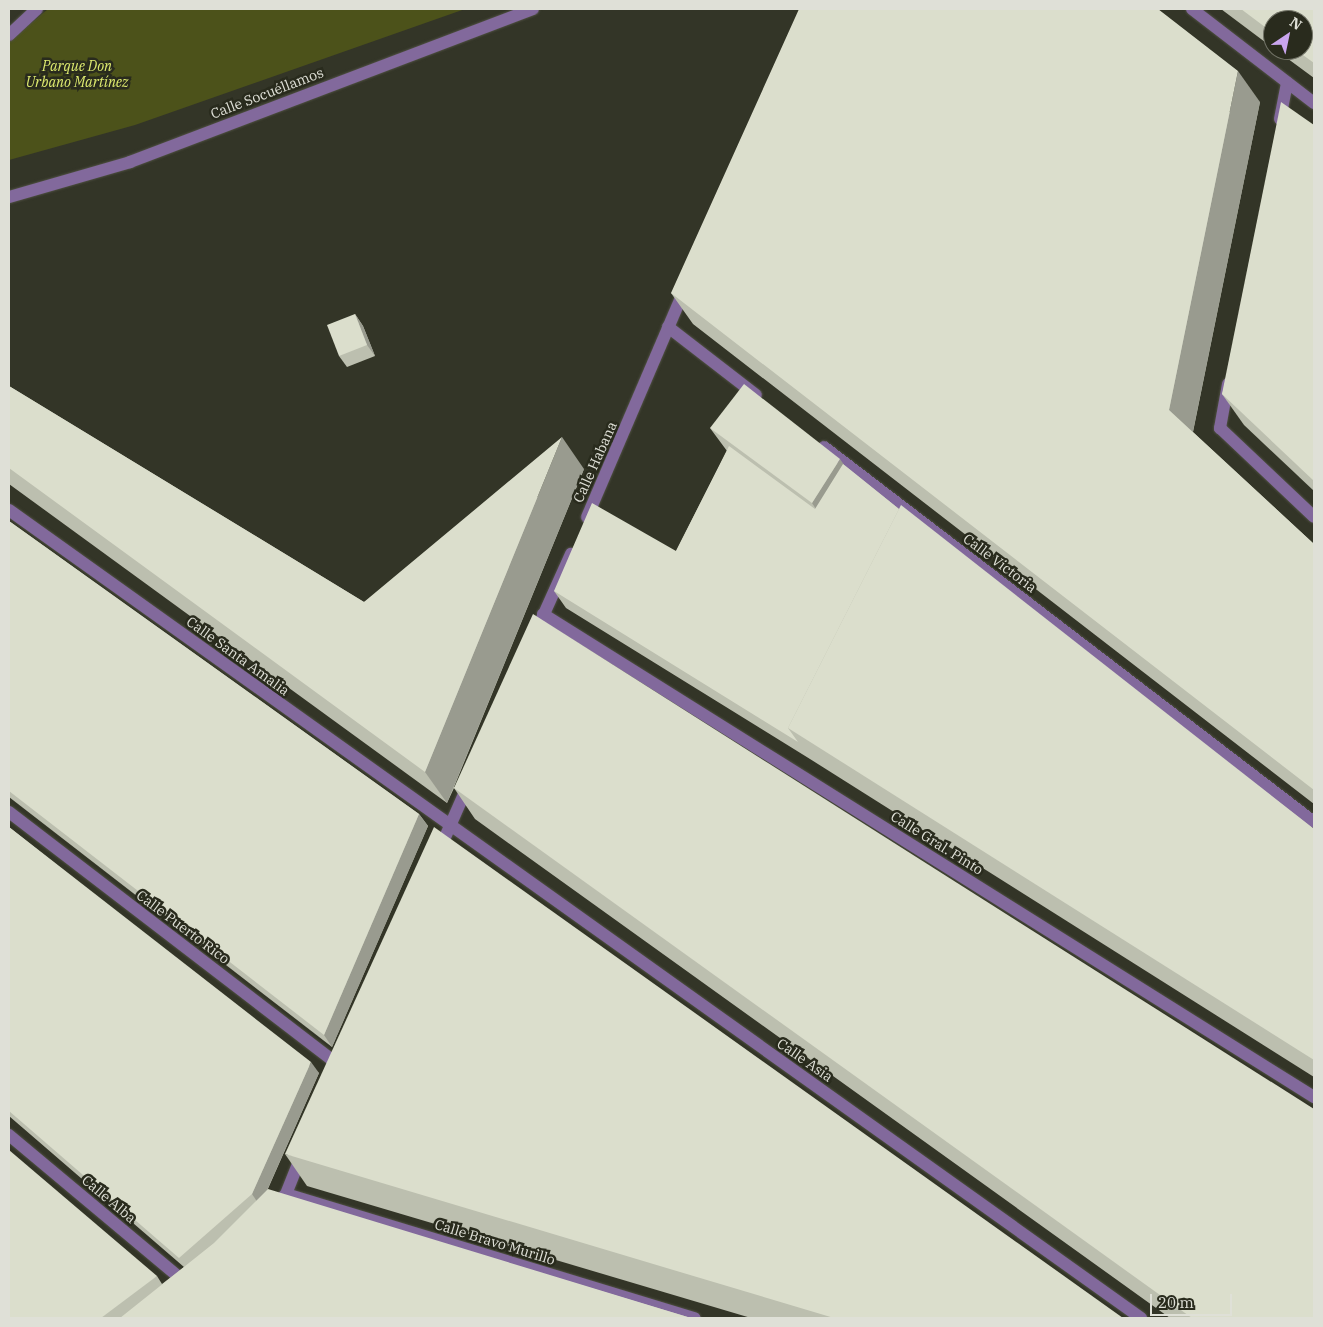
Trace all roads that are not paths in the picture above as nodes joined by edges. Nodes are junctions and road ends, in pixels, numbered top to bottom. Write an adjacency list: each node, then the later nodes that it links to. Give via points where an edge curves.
1 (38, 9): 4 (street)
2 (532, 9): 8 (street, Calle Socuéllamos, via 130,162)
3 (1192, 9): 5 (street)
4 (9, 35)
5 (1287, 83): 6 (street); 7 (street)
6 (1314, 103)
7 (1278, 130)
8 (9, 197)
9 (692, 272): 10 (street, Calle Habana)
10 (668, 327): 12 (street); 16 (street, Calle Habana)
11 (1231, 370): 15 (street, via 1220,428)
12 (763, 400)
13 (810, 436): 22 (street, Calle Victoria)
14 (9, 510): 23 (street, Calle Santa Amalia)
15 (1314, 518)
16 (584, 525)
17 (576, 543): 18 (street)
18 (543, 614): 19 (street); 26 (street, Calle Gral. Pinto)
19 (528, 650)
20 (473, 774): 23 (street)
21 (9, 812): 25 (street, Calle Puerto Rico)
22 (1314, 822)
23 (450, 826): 24 (street); 33 (street, Calle Asia)
24 (434, 862)
25 (339, 1065)
26 (1314, 1098)
27 (9, 1135): 31 (street, Calle Alba)
28 (307, 1142): 29 (street)
29 (286, 1194): 30 (street); 32 (street, Calle Bravo Murillo)
30 (265, 1214)
31 (189, 1286)
32 (695, 1318)
33 (1141, 1318)

